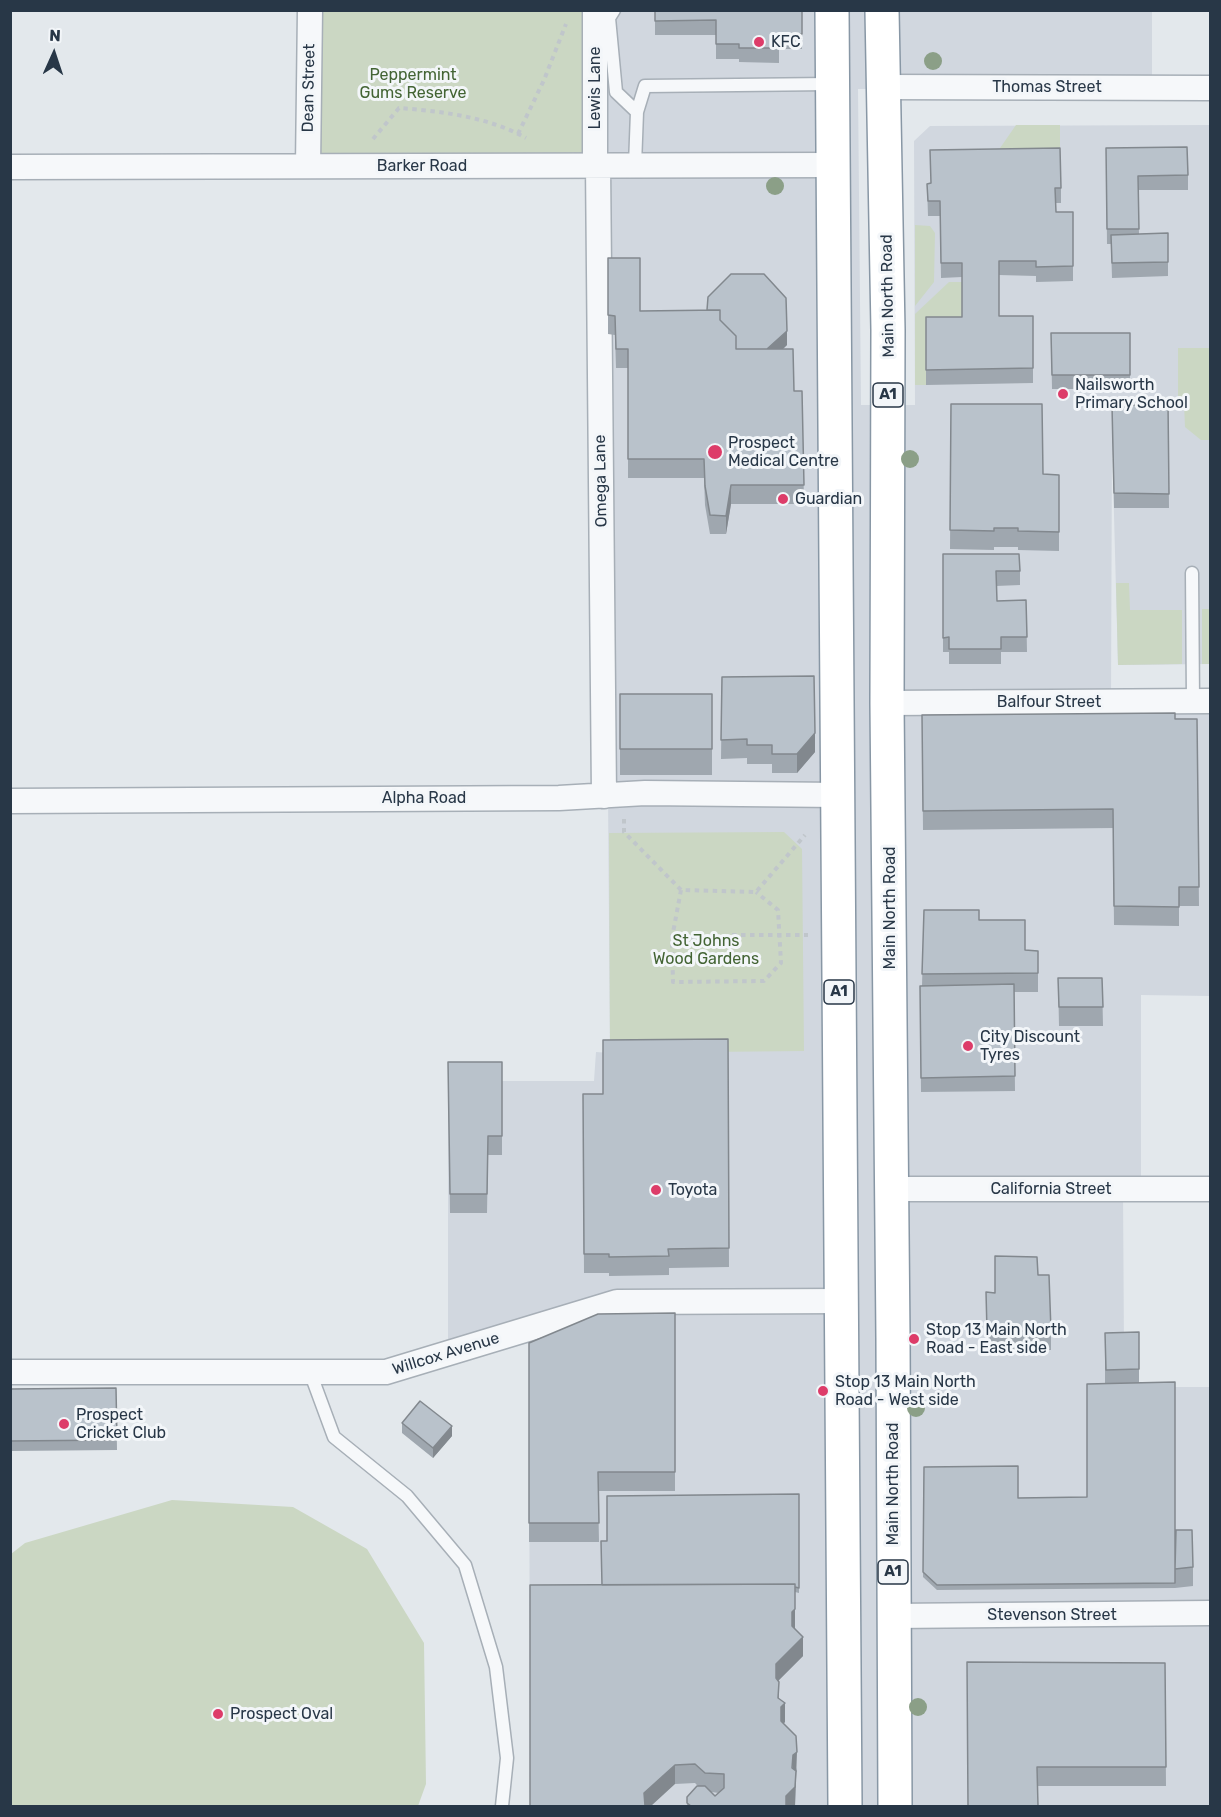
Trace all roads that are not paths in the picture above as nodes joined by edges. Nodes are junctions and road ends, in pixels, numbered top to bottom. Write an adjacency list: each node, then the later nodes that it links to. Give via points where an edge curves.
1 (310, 10): 13 (street, Dean Street)
2 (595, 10): 10 (street, Lewis Lane)
3 (614, 10): 9 (lane, via 609,18 616,92)
4 (832, 10): 6 (highway, A1)
5 (882, 10): 7 (highway, Main North Road / A1)
6 (832, 84): 9 (lane, via 645,86); 12 (highway, A1)
7 (884, 87): 8 (street, Thomas Street); 17 (highway, Main North Road / A1)
8 (1210, 88)
9 (637, 112): 11 (lane)
10 (597, 165): 11 (street, Barker Road); 13 (street, Barker Road); 18 (street, Omega Lane)
11 (635, 165): 12 (street, Barker Road)
12 (833, 165): 19 (highway, A1)
13 (308, 166): 14 (street, Barker Road)
14 (10, 167)
15 (1192, 573): 16 (lane)
16 (1202, 701): 17 (street, Balfour Street)
17 (887, 703): 20 (highway, Main North Road / A1)
18 (614, 795): 19 (street, Alpha Road); 21 (street, Alpha Road)
19 (838, 795): 20 (highway); 24 (highway, A1)
20 (889, 795): 22 (highway, Main North Road / A1)
21 (10, 801)
22 (892, 1189): 23 (street, California Street); 24 (highway); 29 (highway, Main North Road / A1)
23 (1210, 1189)
24 (841, 1190): 25 (highway, A1)
25 (841, 1302): 27 (street, Willcox Avenue, via 617,1302 386,1372); 31 (highway, A1)
26 (10, 1372): 27 (street, Willcox Avenue)
27 (310, 1372): 30 (lane, via 334,1437 407,1496 465,1566 496,1667 507,1758)
28 (1210, 1614): 29 (street, Stevenson Street)
29 (893, 1616): 32 (highway, Main North Road / A1)
30 (502, 1806)
31 (845, 1806)
32 (895, 1806)

